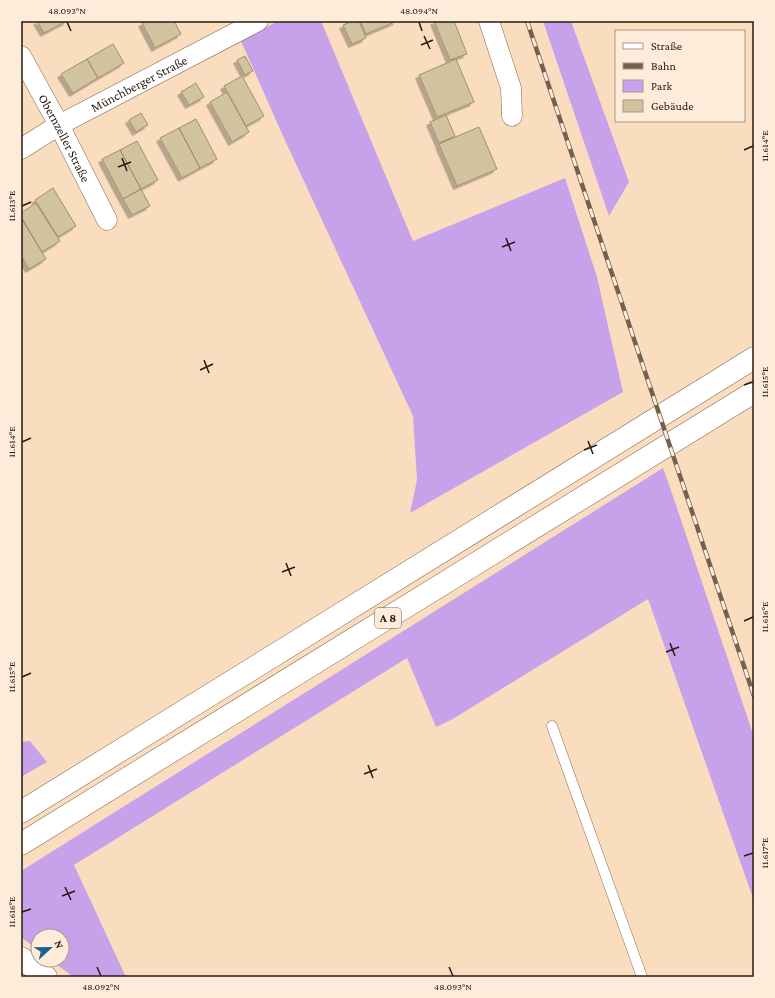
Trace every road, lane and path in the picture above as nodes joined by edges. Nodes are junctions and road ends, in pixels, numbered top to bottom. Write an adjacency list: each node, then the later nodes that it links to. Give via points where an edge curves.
1 (258, 21): 5 (street, Münchberger Straße)
2 (489, 21): 4 (street, via 511,88)
3 (21, 56): 5 (street, Obernzeller Straße)
4 (512, 116)
5 (59, 125): 6 (street, Münchberger Straße); 7 (street, Obernzeller Straße)
6 (21, 150)
7 (107, 220)
8 (754, 358): 11 (main road, A 8)
9 (754, 392): 12 (main road, A 8)
10 (552, 726): 15 (lane)
11 (21, 812)
12 (21, 844)
13 (21, 958): 14 (main road)
14 (46, 977)
15 (642, 977)

